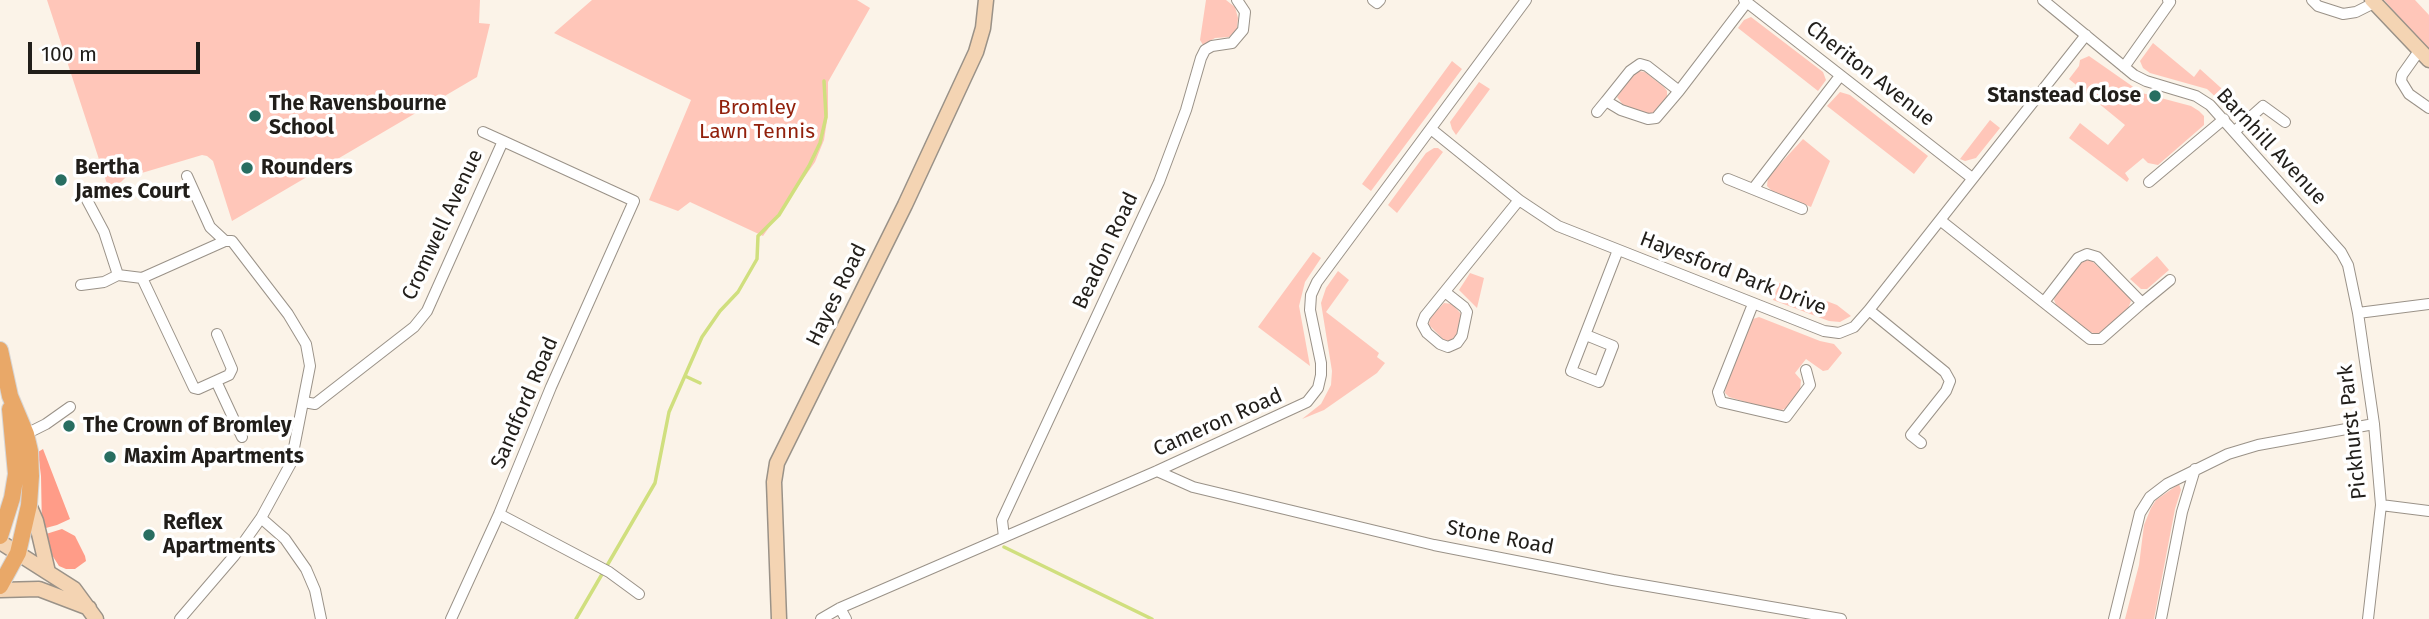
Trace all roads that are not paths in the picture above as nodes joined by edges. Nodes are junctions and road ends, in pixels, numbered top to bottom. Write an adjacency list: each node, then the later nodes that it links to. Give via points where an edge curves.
1 (986, 0): 79 (main road, Hayes Road, via 976,52 777,463)
2 (1237, 0): 68 (street, Beadon Road, via 1245,12 1243,30 1232,43 1212,46 1201,58 1160,182 1002,520)
3 (1373, 0): 4 (street)
4 (1380, 0)
5 (1526, 0): 21 (street, Cameron Road)
6 (2043, 0): 11 (street, Barnhill Avenue)
7 (2168, 0): 13 (street)
8 (2312, 0): 10 (street, via 2343,15)
9 (1745, 1): 14 (street, Cheriton Avenue); 15 (street)
10 (2373, 1): 12 (main road)
11 (2086, 35): 13 (street, Barnhill Avenue); 26 (street, Hayesford Park Drive)
12 (2424, 56): 17 (street, via 2402,75 2402,81 2409,94)
13 (2124, 66): 19 (street, Barnhill Avenue, via 2146,81 2196,96)
14 (1840, 76): 26 (street, Cheriton Avenue); 29 (street)
15 (1679, 91): 16 (street, via 1656,118 1621,110); 16 (street, via 1640,64)
16 (1606, 101): 18 (street)
17 (2429, 108)
18 (1597, 112)
19 (2224, 119): 22 (street, Barnhill Avenue); 28 (street)
20 (2286, 122): 22 (street, via 2260,103)
21 (1431, 129): 31 (street, Hayesford Park Drive); 61 (street, Cameron Road, via 1311,295 1321,363 1313,397 1301,407)
22 (2235, 131): 47 (street, Barnhill Avenue, via 2341,252 2353,278)
23 (483, 132): 24 (street)
24 (503, 141): 32 (street, Cromwell Avenue); 54 (street, Cromwell Avenue, via 427,311 414,327 321,400)
25 (187, 176): 35 (street, via 210,227)
26 (1972, 178): 34 (street, Hayesford Park Drive)
27 (1728, 179): 29 (street)
28 (2149, 182)
29 (1753, 189): 33 (street)
30 (87, 200): 37 (street)
31 (1519, 200): 36 (street, Hayesford Park Drive, via 1558,226); 41 (street)
32 (634, 201): 65 (street, Sandford Road)
33 (1802, 209)
34 (1940, 220): 42 (street); 46 (street, Hayesford Park Drive)
35 (225, 241): 38 (street); 54 (street, via 238,248 306,344 310,366)
36 (1618, 250): 44 (street, Hayesford Park Drive); 49 (street)
37 (118, 275): 38 (street); 40 (street)
38 (142, 278): 52 (street, via 194,388)
39 (2170, 281): 43 (street)
40 (81, 285)
41 (1445, 292): 41 (street, via 1422,324 1448,347 1462,336 1467,312)
42 (2044, 302): 43 (street, via 2095,340); 43 (street, via 2078,258 2087,254 2098,257)
43 (2142, 303)
44 (1753, 304): 46 (street, Hayesford Park Drive, via 1839,333 1854,327); 51 (street, via 1718,392 1721,402 1786,417 1810,385)
45 (2429, 304): 47 (street)
46 (1869, 310): 59 (street, via 1950,381 1911,435)
47 (2358, 313): 56 (street, Pickhurst Park)
48 (217, 334): 52 (street, via 232,369)
49 (1586, 335): 49 (street, via 1571,371 1598,382 1613,346)
50 (0, 350): 53 (main road)
51 (1806, 370)
52 (216, 381): 58 (street)
53 (10, 396): 57 (main road); 67 (main road, via 16,474)
54 (304, 402): 66 (street, via 290,463)
55 (70, 407): 57 (street)
56 (2374, 424): 60 (street, via 2258,445); 63 (street, Pickhurst Park)
57 (26, 434): 62 (main road)
58 (243, 437)
59 (1921, 443)
60 (2195, 469): 83 (street, via 2150,497 2140,513); 84 (street)
61 (1157, 471): 68 (street, Cameron Road); 82 (street, Stone Road, via 1193,487 1434,545)
62 (29, 505): 70 (main road); 71 (main road)
63 (2381, 505): 64 (street); 85 (street, Pickhurst Park)
64 (2429, 511)
65 (499, 514): 73 (street, via 604,569); 78 (street, Sandford Road)
66 (261, 518): 76 (street); 77 (street, via 285,539 306,569)
67 (0, 536)
68 (1004, 537): 74 (street, Cameron Road)
69 (0, 542): 70 (main road)
70 (18, 553): 71 (main road); 72 (main road)
71 (48, 572): 75 (main road, via 74,589)
72 (0, 588): 75 (main road, via 39,589)
73 (639, 594)
74 (840, 608): 80 (street, Cameron Road); 81 (street)
75 (93, 614)
76 (180, 619)
77 (321, 619)
78 (450, 619)
79 (779, 619)
80 (821, 619)
81 (846, 619)
82 (1842, 619)
83 (2114, 619)
84 (2161, 619)
85 (2368, 619)

